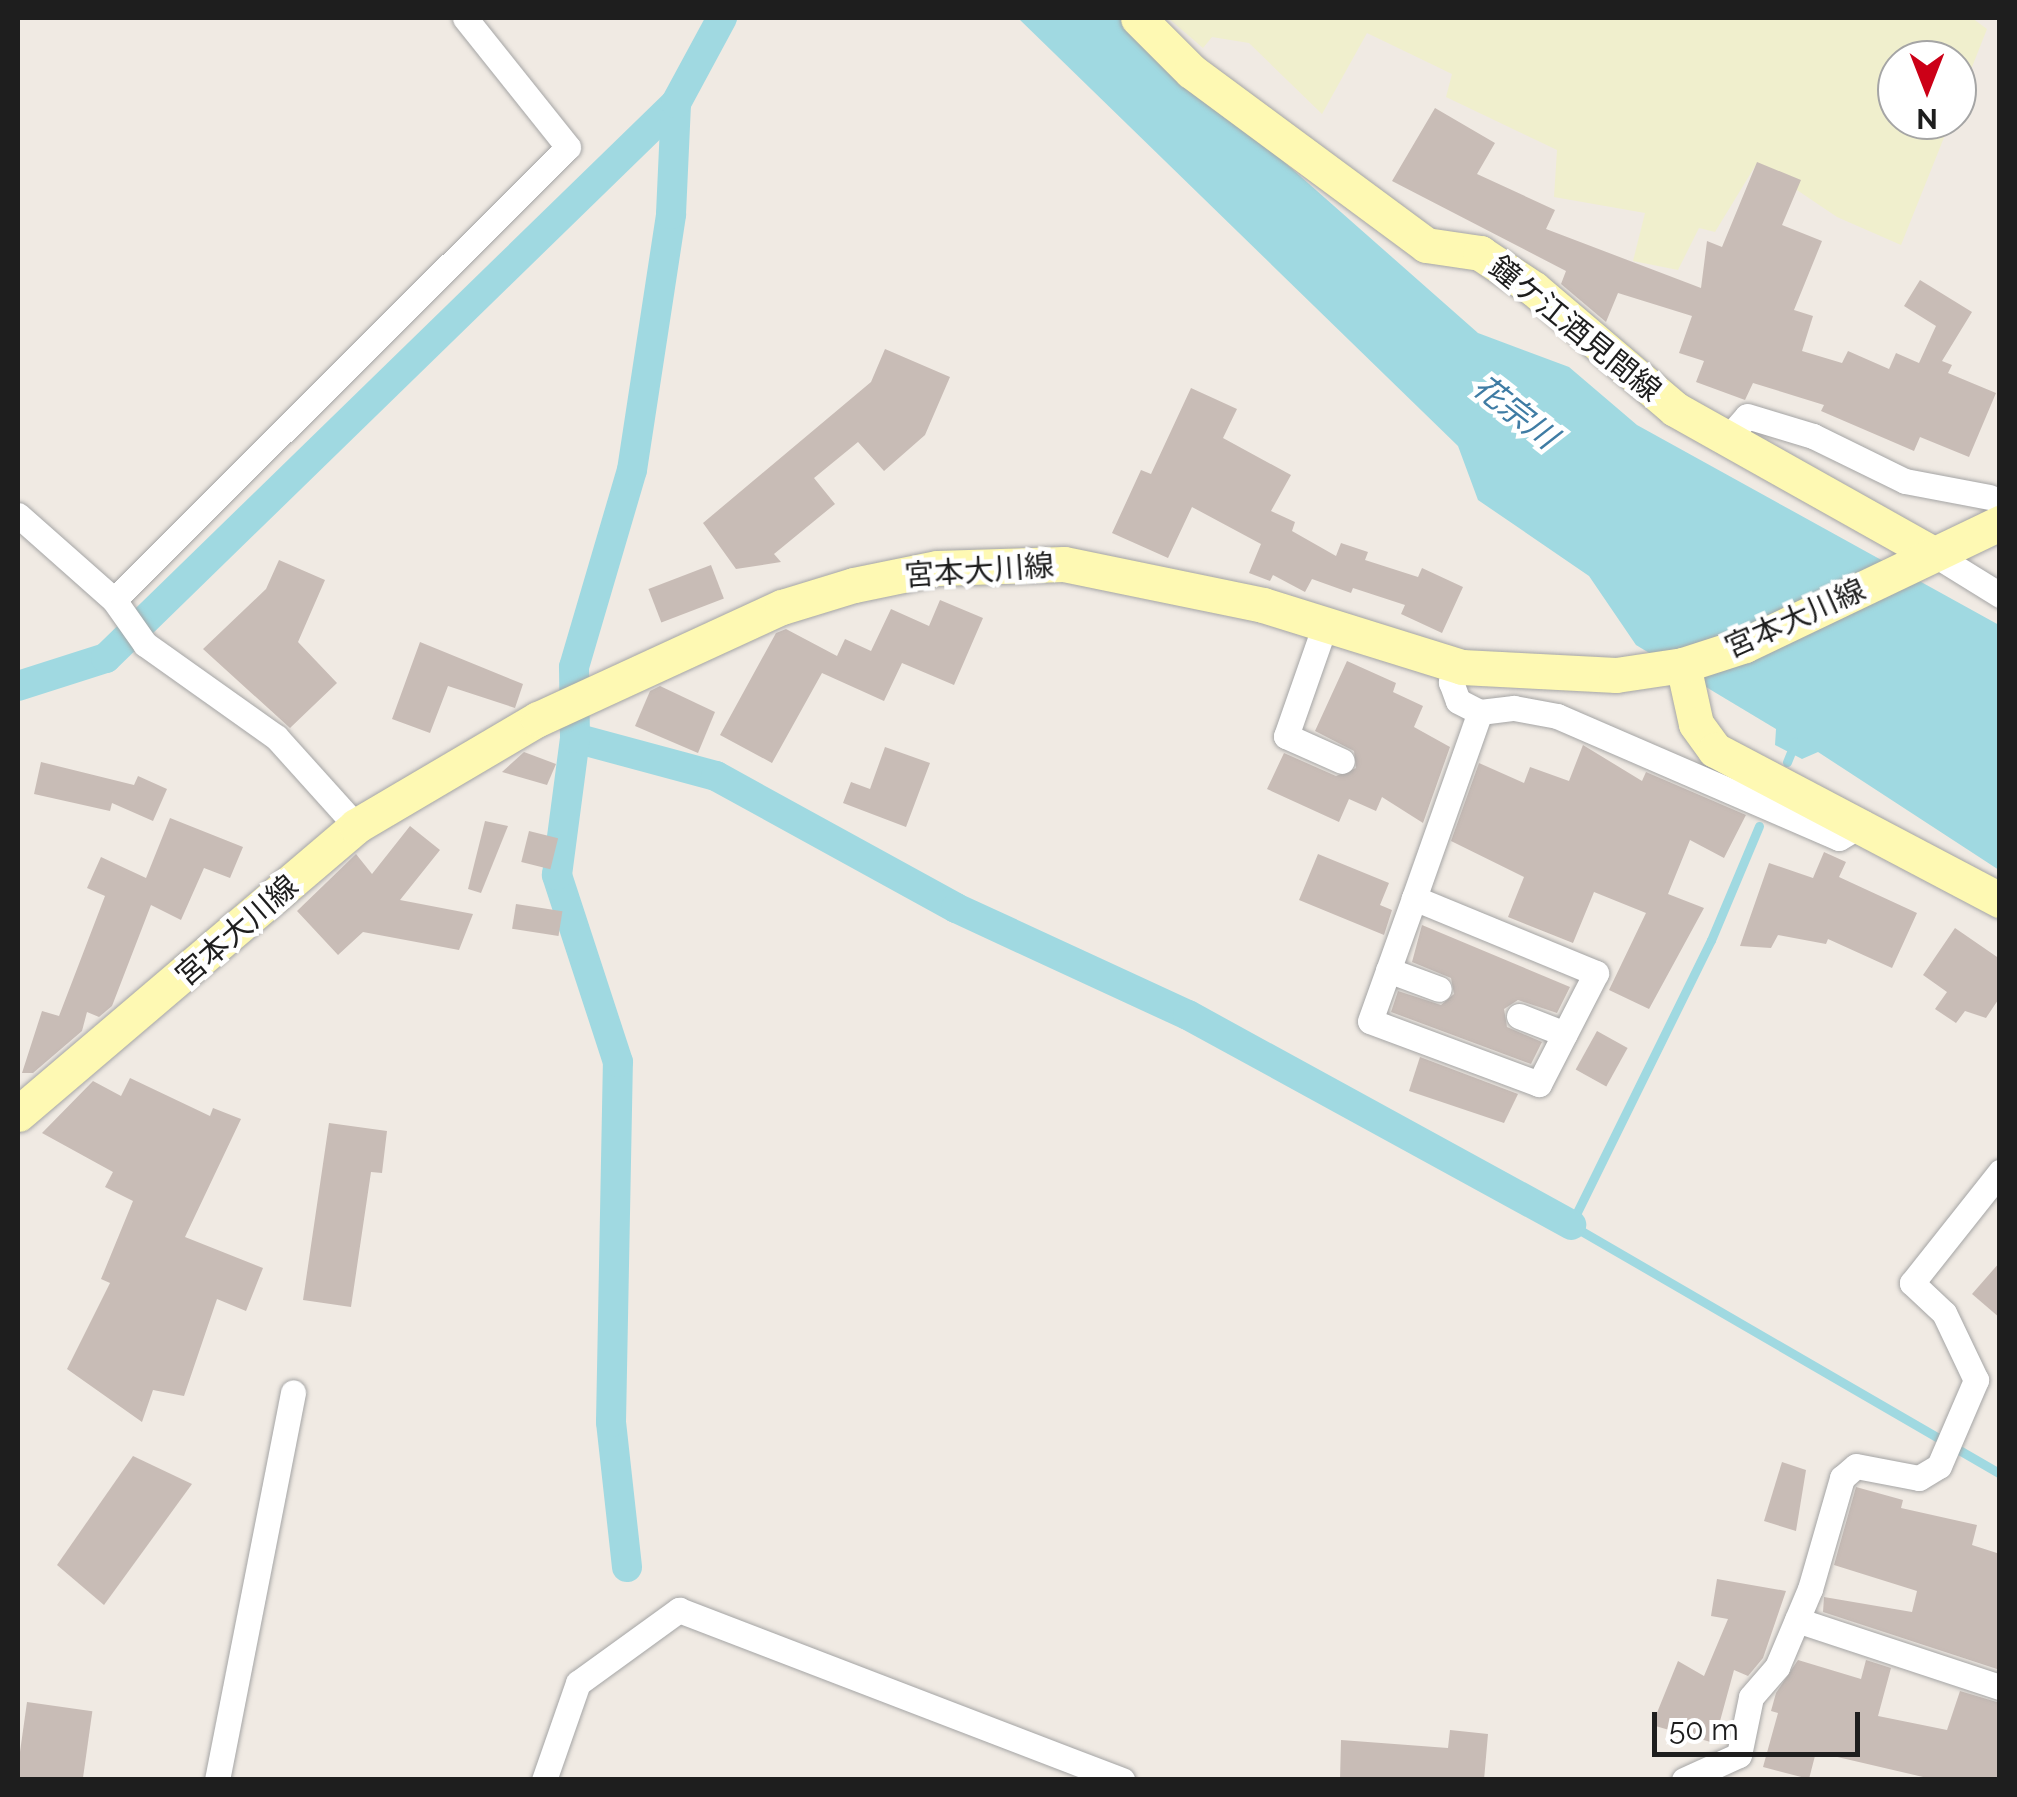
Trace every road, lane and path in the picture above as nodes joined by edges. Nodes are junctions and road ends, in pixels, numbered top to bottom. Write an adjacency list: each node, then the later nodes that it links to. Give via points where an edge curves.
1 (465, 18): 8 (street, via 568,147)
2 (1138, 18): 3 (main road, 鐘ケ江酒見間線, via 1192,71 1426,245 1480,253 1534,289 1642,387)
3 (1726, 439): 4 (street, via 1747,416); 6 (main road, 鐘ケ江酒見間線)
4 (1995, 510): 6 (main road, 宮本大川線)
5 (18, 515): 8 (street)
6 (1923, 559): 7 (street); 11 (main road, 宮本大川線)
7 (2000, 595)
8 (120, 609): 15 (street, via 145,644 276,737)
9 (1326, 622): 10 (main road, 宮本大川線); 13 (street, via 1286,736); 15 (main road, 宮本大川線, via 1064,564 937,568 782,608 538,719)
10 (1462, 666): 11 (main road, 宮本大川線, via 1572,676); 12 (street, via 1451,682 1458,701)
11 (1675, 674): 14 (main road, via 1715,750)
12 (1480, 712): 14 (street, via 1514,708 1557,716 1839,838); 16 (street)
13 (1342, 762)
14 (1864, 823): 17 (main road)
15 (356, 826): 22 (main road, 宮本大川線)
16 (1414, 898): 18 (street); 21 (street, via 1596,973)
17 (2000, 900)
18 (1388, 970): 19 (street); 21 (street, via 1370,1021 1539,1084)
19 (1439, 989)
20 (1519, 1016): 21 (street)
21 (1565, 1034)
22 (18, 1114)
23 (2000, 1172): 25 (street, via 1912,1283 1944,1313 1976,1380 1957,1432 1939,1466 1919,1478 1856,1466 1842,1478)
24 (292, 1392): 28 (street)
25 (1797, 1620): 26 (street); 27 (street, via 1778,1667 1751,1698 1739,1755)
26 (2000, 1687)
27 (1702, 1776)
28 (216, 1780)
29 (544, 1780): 30 (street, via 578,1683 680,1610)
30 (1123, 1780)

